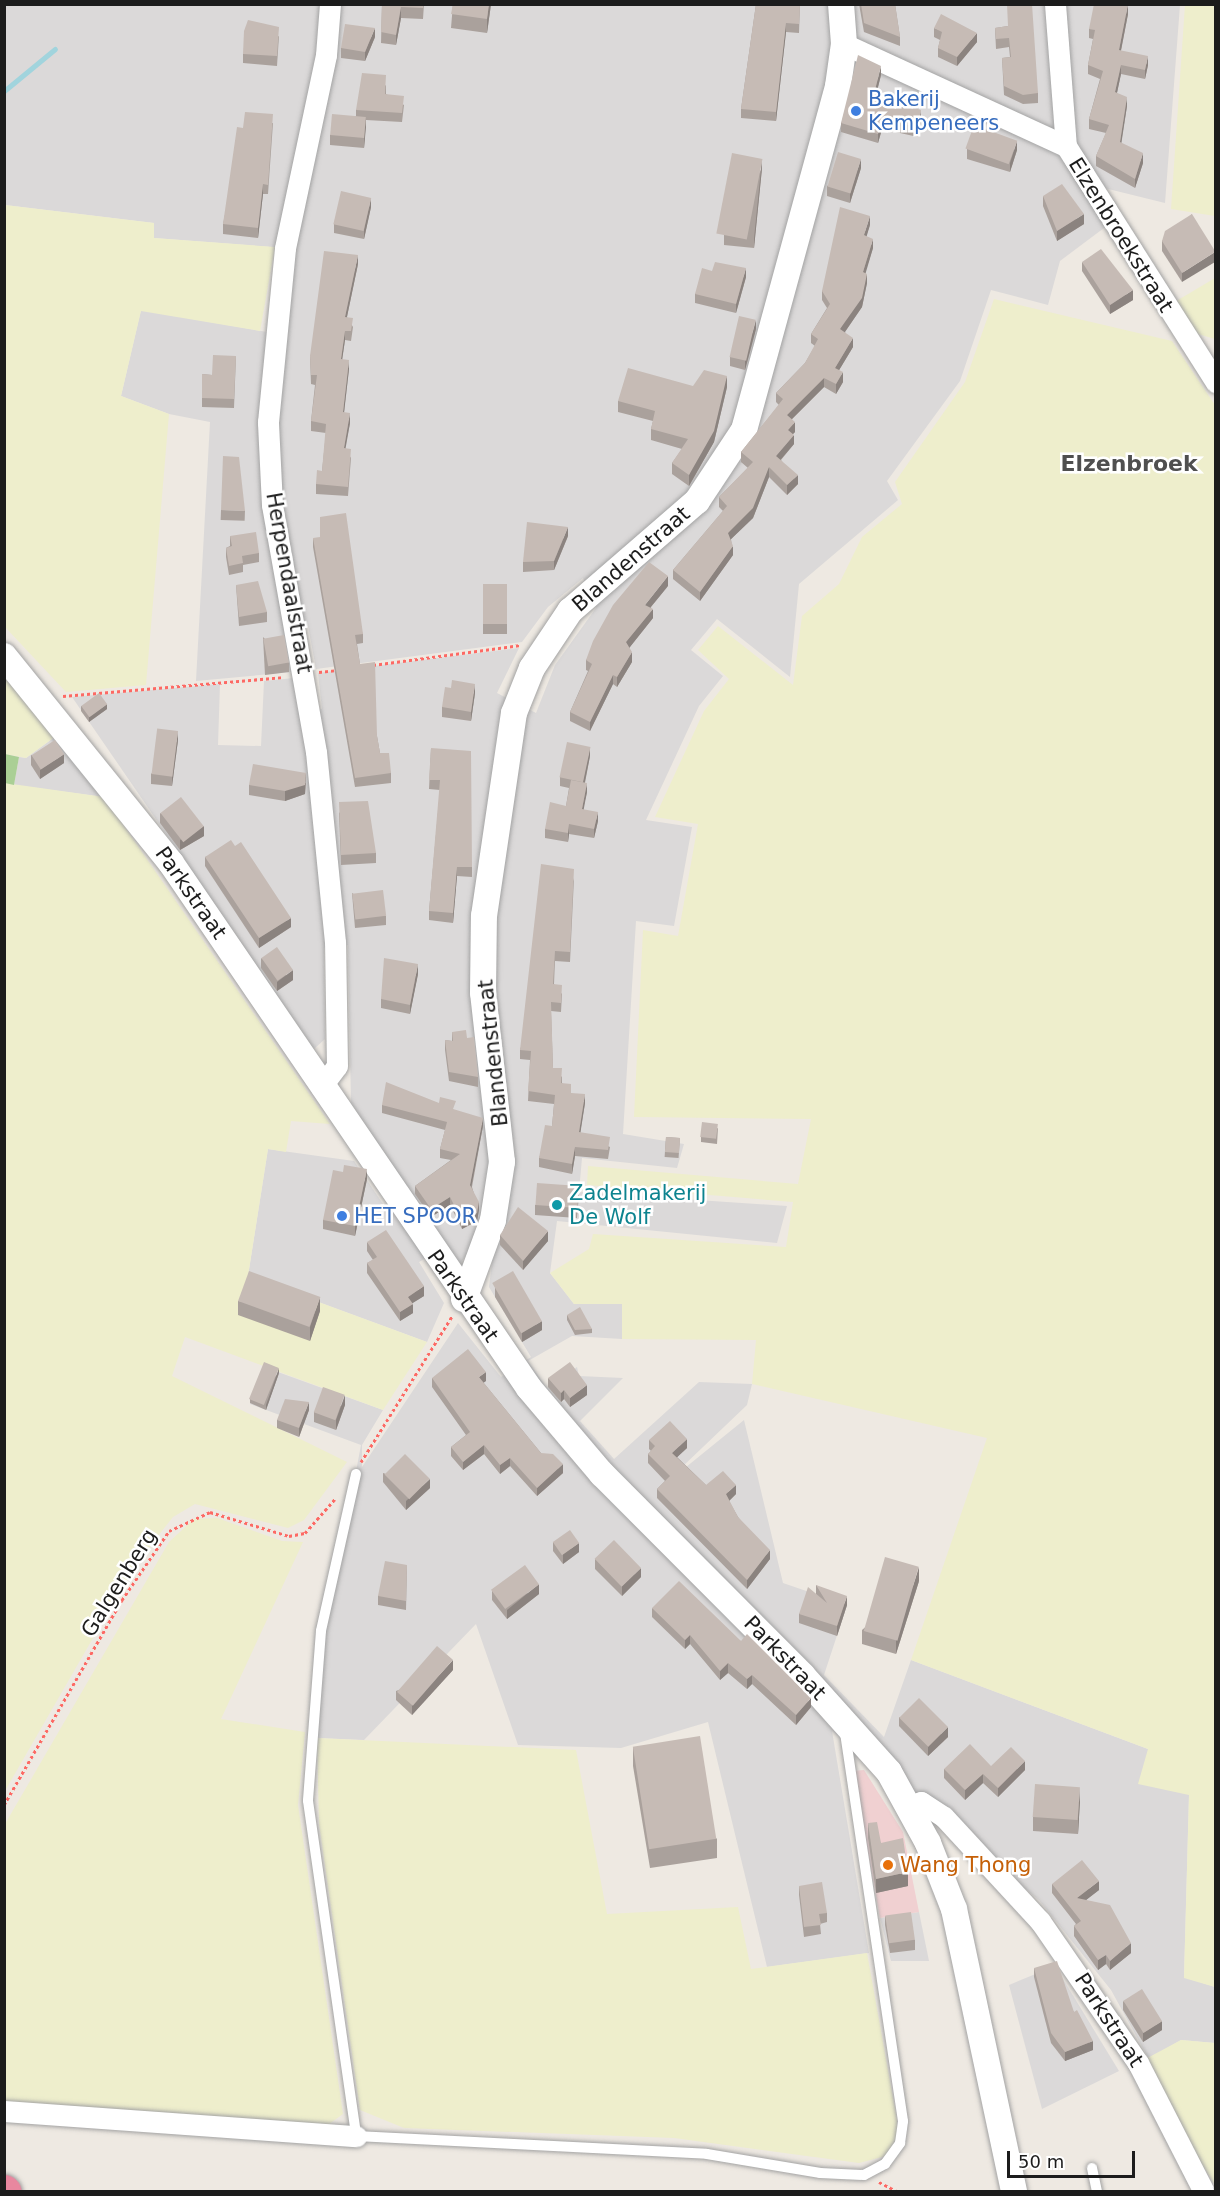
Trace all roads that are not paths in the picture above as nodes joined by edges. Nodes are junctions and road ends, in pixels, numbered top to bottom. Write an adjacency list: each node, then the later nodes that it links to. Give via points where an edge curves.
1 (330, 4): 8 (street, Herpendaalstraat, via 327,55 285,248 268,422 272,505 316,752 335,942 337,1066)
2 (841, 4): 4 (street, Blandenstraat)
3 (1054, 4): 5 (street, Elzenbroekstraat)
4 (844, 44): 5 (street); 9 (street, Blandenstraat, via 804,224 756,396 737,444 697,501 570,611 532,668 514,713 484,916 483,993 502,1162 493,1220)
5 (1066, 146): 6 (street, Elzenbroekstraat)
6 (1215, 382)
7 (4, 656): 8 (street, Parkstraat, via 171,862)
8 (321, 1087): 9 (street, Parkstraat)
9 (464, 1299): 11 (street, Parkstraat, via 529,1388 602,1473)
10 (356, 1474): 14 (lane, via 323,1619 308,1801)
11 (844, 1720): 12 (street, Parkstraat, via 889,1772); 14 (lane, via 903,2121 900,2143 885,2164 864,2175 820,2173 673,2152)
12 (909, 1807): 16 (street, Parkstraat, via 943,1877 962,1935); 17 (street, Parkstraat, via 921,1802 944,1816 1040,1921 1138,2063)
13 (4, 2112): 14 (street)
14 (356, 2136)
15 (1092, 2168): 18 (lane)
16 (1012, 2180)
17 (1205, 2191)
18 (1096, 2192)

